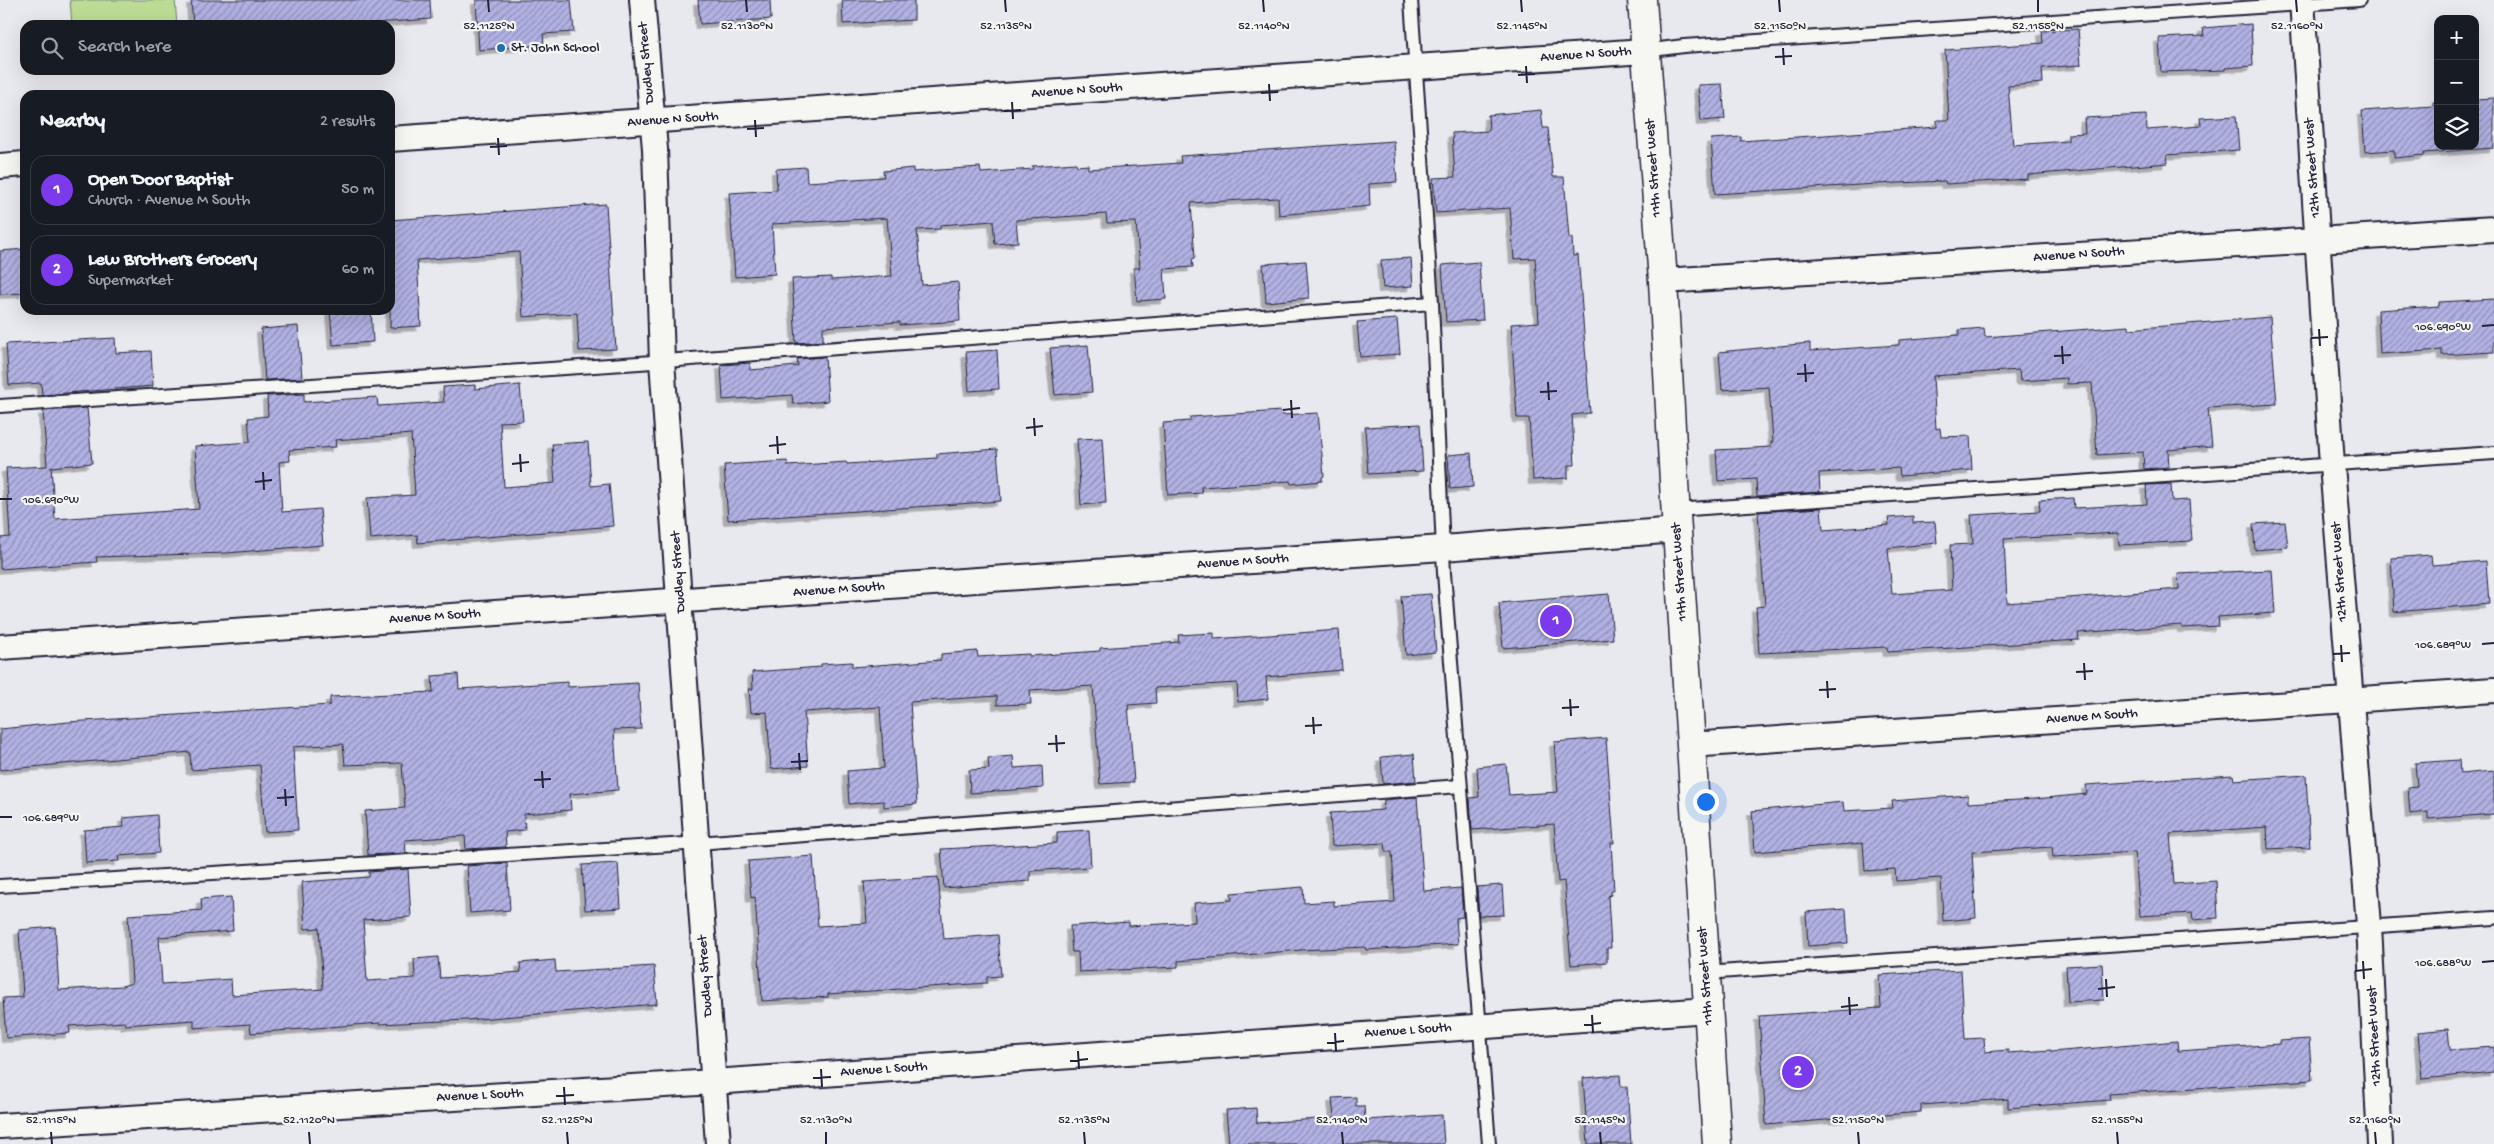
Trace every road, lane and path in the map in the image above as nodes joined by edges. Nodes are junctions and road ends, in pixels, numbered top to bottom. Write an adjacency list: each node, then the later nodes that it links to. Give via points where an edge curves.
1 (642, 0): 8 (street, Dudley Street)
2 (1411, 0): 7 (lane)
3 (1642, 0): 6 (street, 11th Street West)
4 (2359, 0): 5 (lane)
5 (2302, 2): 6 (lane); 13 (street, 12th Street West)
6 (1644, 51): 7 (street, Avenue N South); 14 (street, 11th Street West)
7 (1416, 66): 8 (street, Avenue N South); 15 (lane)
8 (652, 121): 9 (street, Avenue N South); 16 (street, Dudley Street)
9 (395, 139)
10 (20, 164): 11 (street)
11 (0, 166)
12 (2494, 229): 13 (street, Avenue N South)
13 (2318, 240): 14 (street, Avenue N South); 19 (street, 12th Street West)
14 (1663, 281): 20 (street, 11th Street West)
15 (1432, 303): 16 (lane); 21 (lane)
16 (662, 361): 17 (lane); 22 (street, Dudley Street)
17 (0, 406)
18 (2494, 453): 19 (lane)
19 (2332, 465): 20 (lane); 25 (street, 12th Street West)
20 (1676, 520): 21 (street, Avenue M South); 26 (street, 11th Street West)
21 (1443, 548): 22 (street, Avenue M South); 27 (lane)
22 (681, 601): 23 (street, Avenue M South); 28 (street, Dudley Street)
23 (0, 647)
24 (2494, 690): 25 (street, Avenue M South)
25 (2349, 699): 26 (street, Avenue M South); 31 (street, 12th Street West)
26 (1690, 745): 32 (street, 11th Street West)
27 (1460, 786): 28 (lane); 34 (lane)
28 (697, 843): 29 (lane); 35 (street, Dudley Street)
29 (0, 886)
30 (2494, 918): 31 (lane)
31 (2369, 925): 32 (lane); 40 (street, 12th Street West)
32 (1705, 973): 33 (street, 11th Street West)
33 (1708, 1010): 34 (street, Avenue L South); 39 (street, 11th Street West)
34 (1480, 1026): 35 (street, Avenue L South); 38 (lane)
35 (714, 1082): 36 (street, Avenue L South); 37 (street, Dudley Street)
36 (0, 1126)
37 (718, 1144)
38 (1488, 1144)
39 (1717, 1144)
40 (2380, 1144)

